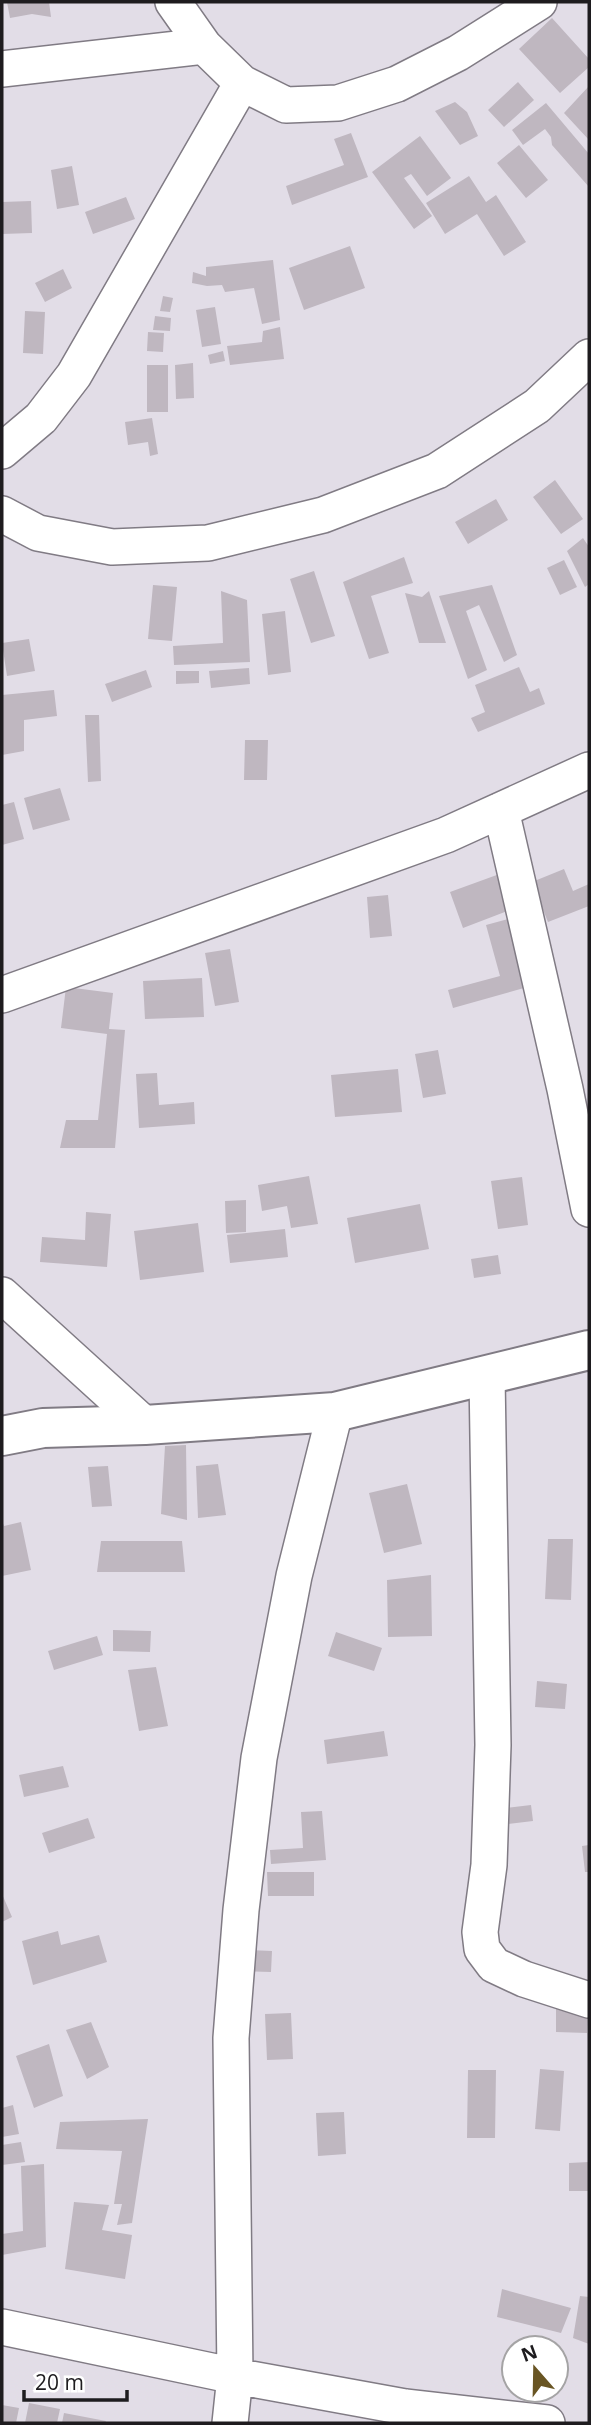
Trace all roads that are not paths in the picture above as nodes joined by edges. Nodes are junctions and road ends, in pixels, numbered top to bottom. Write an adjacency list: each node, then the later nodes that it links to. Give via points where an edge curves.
1 (173, 2): 3 (street)
2 (539, 2): 5 (street, via 458,53 397,84 338,103 286,105)
3 (204, 46): 4 (street); 5 (street)
4 (2, 69)
5 (242, 83): 7 (street, via 74,375 41,418)
6 (589, 357): 8 (street, via 537,406 437,471 323,515 208,543 112,547 38,533)
7 (2, 451)
8 (2, 514)
9 (589, 770): 10 (street)
10 (501, 810): 11 (street, via 446,835); 12 (street)
11 (2, 995)
12 (589, 1209)
13 (2, 1295): 17 (street)
14 (589, 1350): 15 (street)
15 (487, 1376): 16 (street); 19 (street, via 493,1745 482,1949 494,1965)
16 (335, 1412): 17 (street); 21 (street, via 294,1576 264,1732 241,1910 231,2038)
17 (145, 1425): 18 (street, via 43,1428)
18 (2, 1436)
19 (589, 2000)
20 (2, 2327): 21 (street)
21 (235, 2376): 22 (street); 23 (street, via 405,2407)
22 (230, 2423)
23 (547, 2423)

